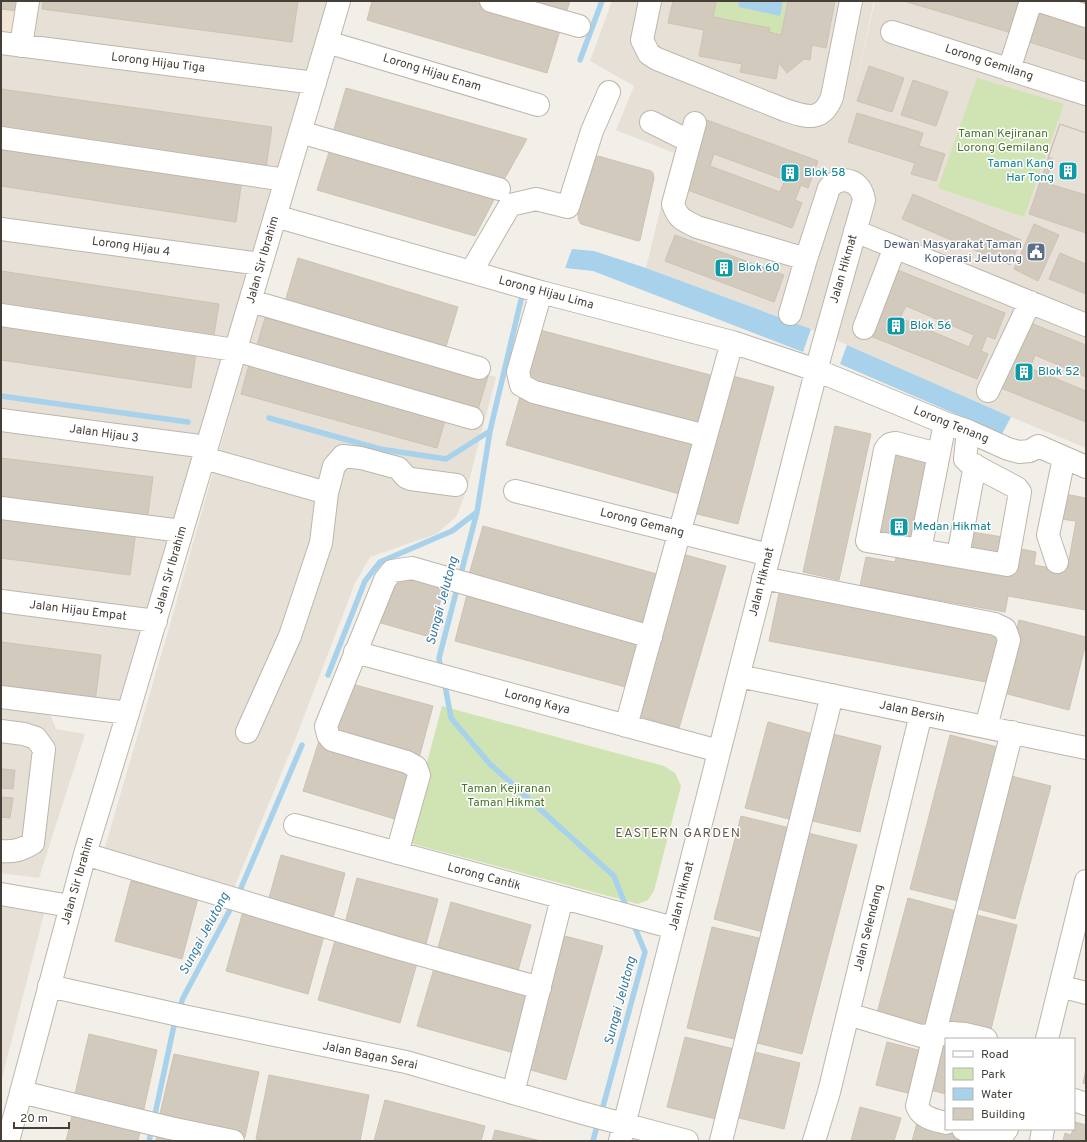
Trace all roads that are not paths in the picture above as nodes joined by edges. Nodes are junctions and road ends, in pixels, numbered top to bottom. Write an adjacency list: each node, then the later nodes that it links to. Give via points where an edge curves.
1 (28, 1): 12 (street)
2 (339, 1): 11 (street, Jalan Sir Ibrahim)
3 (491, 1): 9 (street)
4 (650, 1): 5 (street, via 642,40 649,54 658,60 785,110 800,115 817,116 828,108 832,97)
5 (851, 1)
6 (1031, 1): 13 (street)
7 (1040, 1): 8 (street)
8 (1086, 16)
9 (579, 26)
10 (892, 32): 13 (street, Lorong Gemilang)
11 (327, 42): 14 (street, Jalan Sir Ibrahim); 17 (street, Lorong Hijau Enam)
12 (11, 44): 14 (street, Lorong Hijau Tiga)
13 (1009, 70): 16 (street, Lorong Gemilang)
14 (315, 83): 19 (street, Jalan Sir Ibrahim)
15 (609, 92): 29 (street, via 592,131 568,207 536,199 510,204)
16 (1086, 94)
17 (538, 105)
18 (651, 122): 27 (street, via 692,132 673,204 677,216 697,227)
19 (300, 132): 21 (street, Jalan Sir Ibrahim); 22 (street)
20 (1, 138): 21 (street)
21 (286, 180): 23 (street, Jalan Sir Ibrahim)
22 (499, 189)
23 (275, 216): 28 (street, Jalan Sir Ibrahim); 29 (street, Lorong Hijau Lima)
24 (1, 229): 28 (street, Lorong Hijau 4)
25 (855, 231): 26 (street); 27 (street, Jalan Hikmat, via 864,200 863,194 853,182 840,180 829,188); 39 (street, Jalan Hikmat)
26 (895, 247): 32 (street); 36 (street)
27 (806, 259): 33 (street, Jalan Hikmat)
28 (261, 264): 31 (street, Jalan Sir Ibrahim)
29 (471, 272): 30 (street, Lorong Hijau Lima)
30 (541, 292): 37 (street, Lorong Hijau Lima); 46 (street, via 518,372 521,385 534,392)
31 (251, 301): 38 (street, Jalan Sir Ibrahim); 40 (street)
32 (1030, 302): 35 (street); 41 (street)
33 (790, 314)
34 (1, 315): 38 (street)
35 (1086, 325)
36 (864, 328)
37 (732, 342): 39 (street, Lorong Hijau Lima); 46 (street)
38 (235, 350): 42 (street); 47 (street, Jalan Sir Ibrahim)
39 (818, 363): 44 (street, Lorong Tenang); 59 (street, Jalan Hikmat)
40 (479, 368)
41 (988, 391)
42 (472, 418)
43 (1, 420): 47 (street, Jalan Hijau 3)
44 (945, 424): 45 (street, Lorong Tenang); 48 (street)
45 (968, 431): 49 (street, Lorong Tenang, via 1008,449 1030,451 1038,446); 50 (street, via 965,459)
46 (706, 436): 57 (street)
47 (205, 453): 54 (street, Jalan Hijau 3); 56 (street, Jalan Sir Ibrahim)
48 (938, 454): 58 (street); 58 (street, via 896,443 891,443 885,450 867,541)
49 (1064, 458): 51 (street, Lorong Tenang); 61 (street, via 1048,535)
50 (975, 465): 60 (street); 60 (street, via 1020,492 1007,566)
51 (1086, 467)
52 (456, 485): 54 (street, via 411,479 398,468 343,456 334,466)
53 (515, 491): 57 (street, Lorong Gemang)
54 (327, 493): 75 (street, via 321,543 290,636)
55 (1, 508): 56 (street)
56 (182, 531): 64 (street, Jalan Sir Ibrahim)
57 (679, 532): 59 (street, Lorong Gemang); 65 (street)
58 (920, 550): 60 (street)
59 (769, 555): 62 (street, Jalan Hikmat)
60 (958, 556)
61 (1057, 562)
62 (763, 578): 67 (street, Jalan Hikmat); 73 (street, via 996,624 1005,629 1009,640)
63 (1, 601): 64 (street, Jalan Hijau Empat)
64 (156, 620): 70 (street, Jalan Sir Ibrahim)
65 (651, 637): 66 (street, via 412,568 392,571 385,580); 72 (street)
66 (355, 652): 72 (street, Lorong Kaya); 81 (street, via 326,726 328,736 332,740 407,762 416,767 419,775)
67 (739, 676): 68 (street, Jalan Bersih); 78 (street, Jalan Hikmat)
68 (832, 695): 71 (street, Jalan Bersih); 108 (street)
69 (1, 697): 70 (street)
70 (128, 713): 82 (street, Jalan Sir Ibrahim)
71 (921, 714): 73 (street, Jalan Bersih); 92 (street, Jalan Selendang)
72 (626, 726): 78 (street, Lorong Kaya)
73 (986, 727): 76 (street, Jalan Bersih)
74 (1, 731): 80 (street, via 36,738 44,749 33,843 23,850)
75 (247, 732)
76 (1012, 732): 77 (street, Jalan Bersih); 93 (street)
77 (1086, 748)
78 (719, 751): 87 (street, Jalan Hikmat)
79 (295, 825): 81 (street, Lorong Cantik)
80 (1, 851)
81 (397, 853): 84 (street, Lorong Cantik)
82 (85, 854): 86 (street, Jalan Sir Ibrahim); 90 (street, via 397,948)
83 (1086, 881): 89 (street)
84 (562, 898): 87 (street, Lorong Cantik); 90 (street)
85 (2, 899): 86 (street)
86 (70, 906): 88 (street, Jalan Sir Ibrahim)
87 (664, 925): 101 (street, Jalan Hikmat)
88 (49, 986): 96 (street, Jalan Sir Ibrahim); 97 (street, Jalan Bagan Serai, via 406,1062)
89 (1060, 986): 91 (street); 95 (street)
90 (540, 988): 97 (street)
91 (1086, 993)
92 (848, 1014): 93 (street, via 921,1036); 109 (street, Jalan Selendang)
93 (934, 1036): 94 (street, via 952,1033); 100 (street, via 917,1106 924,1116)
94 (982, 1038)
95 (1047, 1038)
96 (21, 1092): 105 (street, Jalan Sir Ibrahim); 106 (street)
97 (513, 1093): 101 (street, Jalan Bagan Serai, via 586,1114)
98 (1075, 1100): 99 (street)
99 (1086, 1104)
100 (945, 1123)
101 (620, 1129): 107 (street, Jalan Bagan Serai)
102 (966, 1130): 103 (street, via 994,1139 1000,1138)
103 (1006, 1130)
104 (1043, 1130): 110 (street)
105 (8, 1141)
106 (233, 1141)
107 (687, 1141)
108 (721, 1141)
109 (814, 1141)
110 (1041, 1141)

